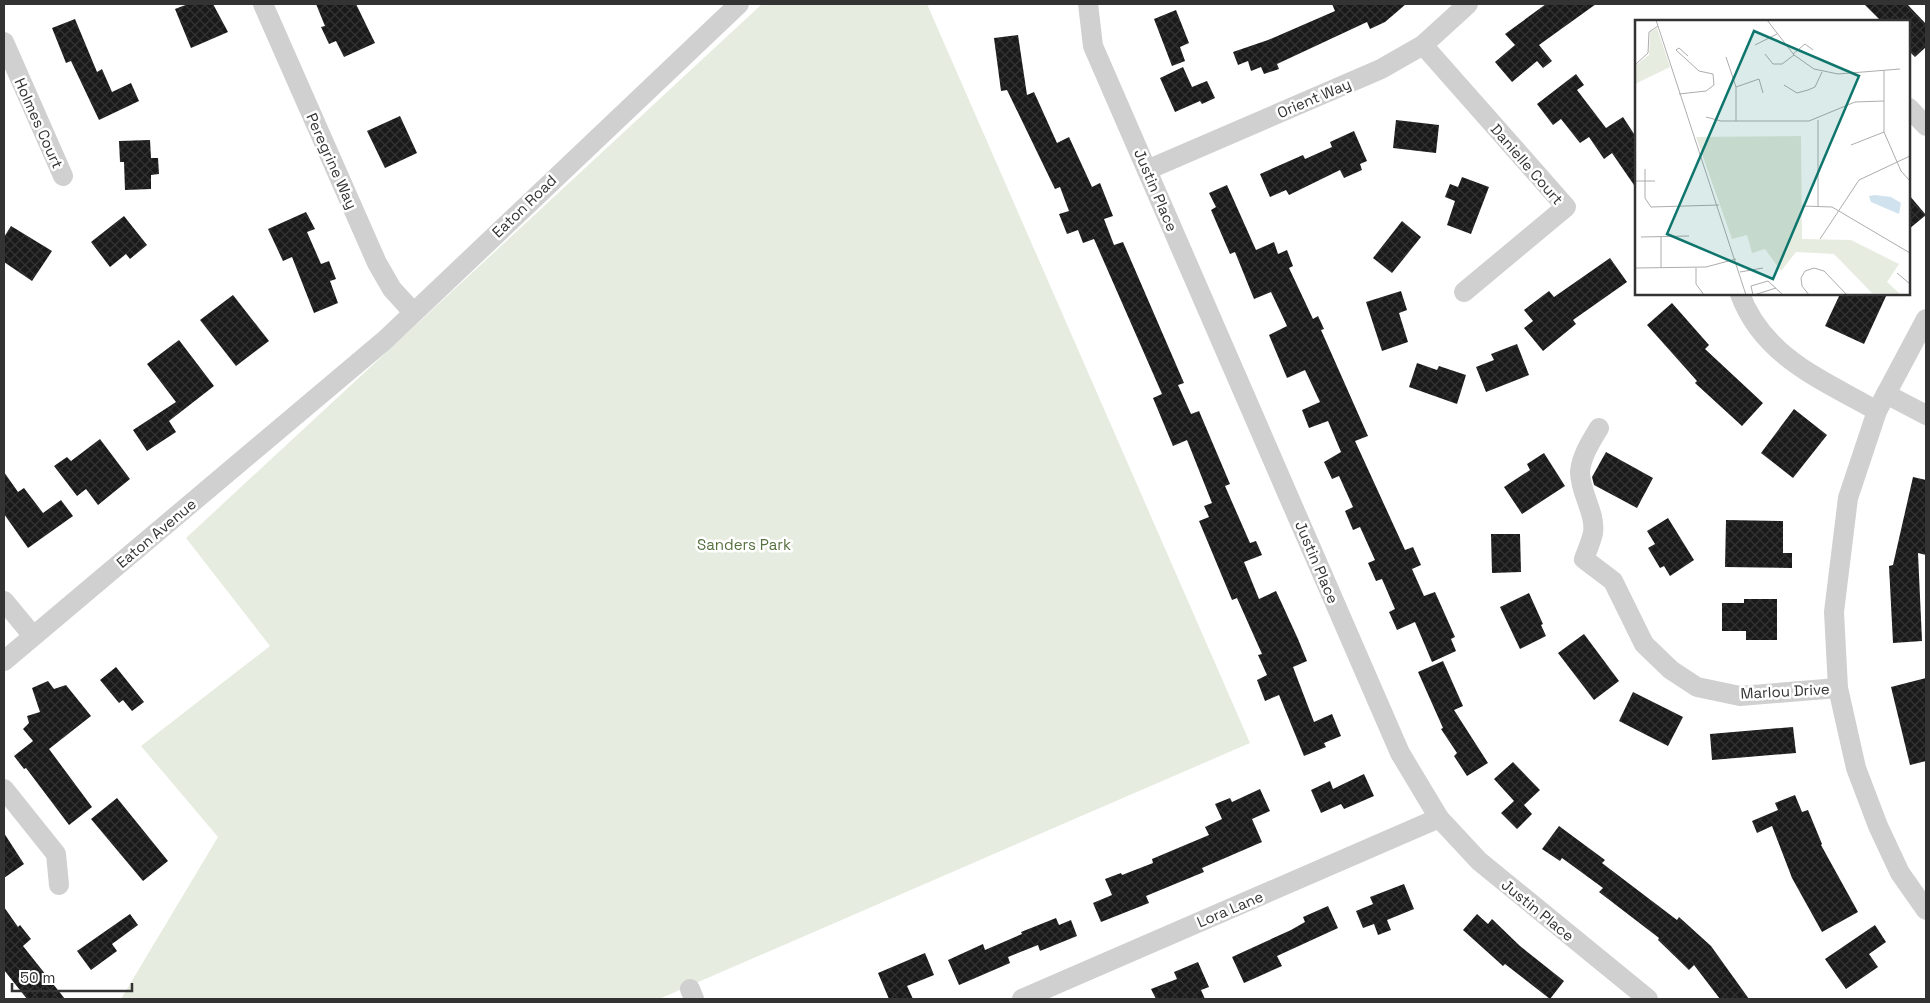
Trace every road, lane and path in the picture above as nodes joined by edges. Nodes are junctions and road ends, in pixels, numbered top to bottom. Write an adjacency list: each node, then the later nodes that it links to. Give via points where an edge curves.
1 (263, 4): 13 (street, Peregrine Way, via 377,263 392,289)
2 (738, 4): 13 (street, Eaton Road)
3 (1088, 4): 9 (street, Justin Place, via 1094,46)
4 (1468, 4): 6 (street, Orient Way)
5 (4, 42): 10 (street, Holmes Court)
6 (1423, 45): 9 (street, Orient Way, via 1381,69); 11 (street, Danielle Court, via 1566,207)
7 (1910, 109): 8 (street)
8 (1926, 126)
9 (1147, 170): 24 (street, Justin Place, via 1400,753)
10 (62, 176)
11 (1464, 292)
12 (1740, 295): 15 (street, via 1746,310 1769,342 1790,361)
13 (413, 312): 16 (street, Eaton Road)
14 (1926, 319): 15 (street)
15 (1882, 403): 17 (street); 22 (street, via 1848,498 1834,612)
16 (308, 406): 20 (street, Eaton Avenue)
17 (1926, 415)
18 (1599, 428): 22 (street, Marlou Drive, via 1580,470 1593,533 1584,559 1613,580 1644,644 1671,670 1697,687 1740,696)
19 (4, 601): 20 (street)
20 (33, 636): 21 (street, Eaton Avenue)
21 (4, 661)
22 (1838, 688): 26 (street, via 1856,768 1878,826 1900,873)
23 (4, 789): 25 (street, via 56,854)
24 (1438, 818): 27 (street, Lora Lane); 28 (street, Justin Place, via 1479,861)
25 (59, 885)
26 (1926, 910)
27 (1022, 999)
28 (1648, 999)

